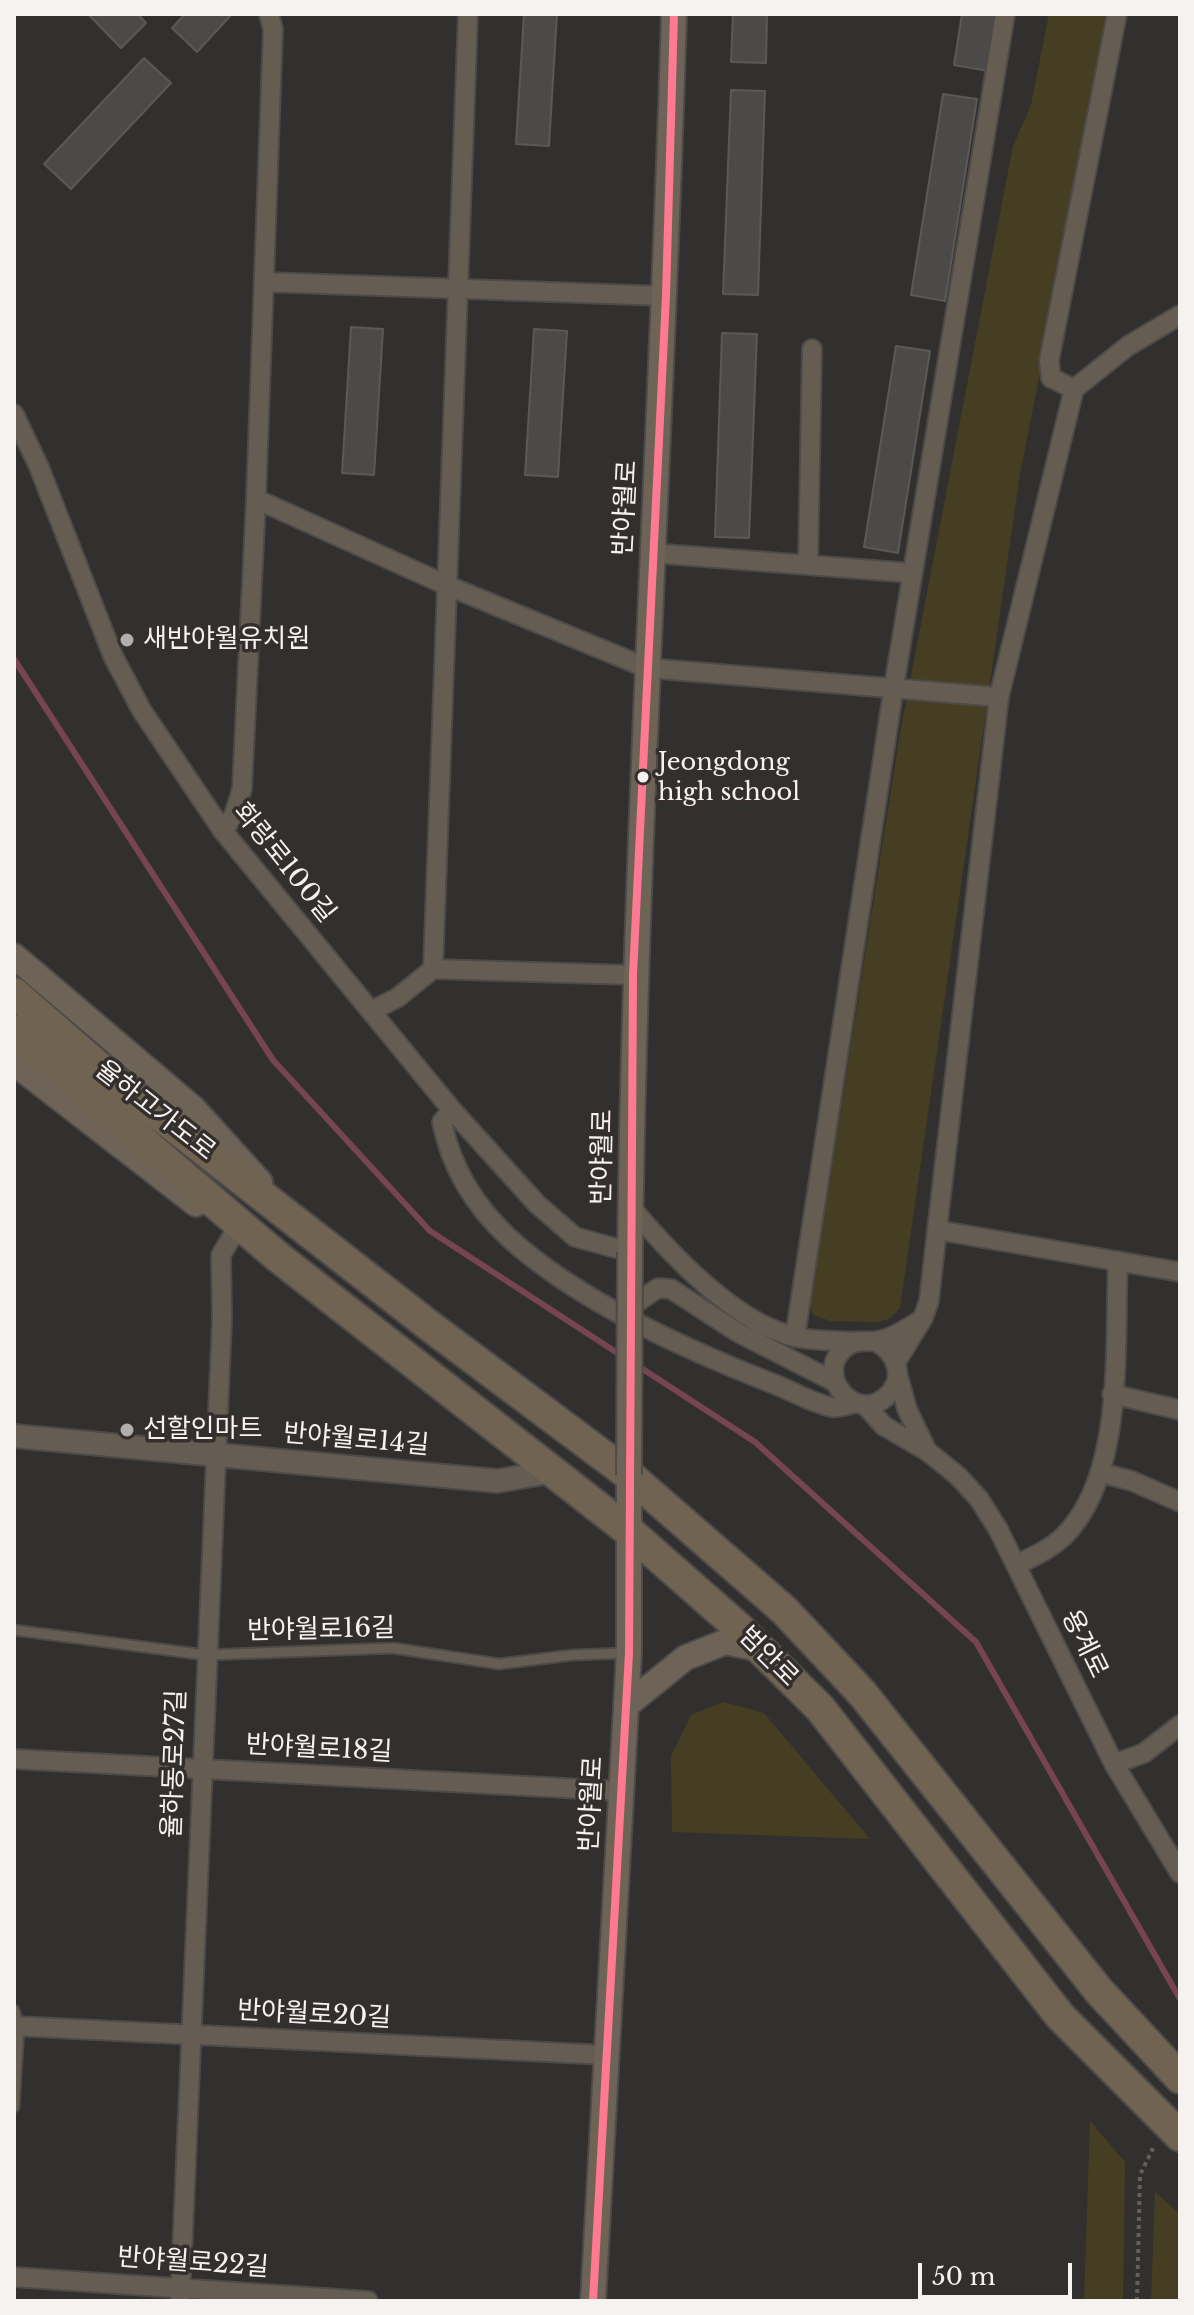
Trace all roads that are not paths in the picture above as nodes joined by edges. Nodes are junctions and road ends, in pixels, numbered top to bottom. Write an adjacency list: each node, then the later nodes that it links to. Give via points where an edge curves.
1 (269, 14): 6 (street, via 273,29)
2 (468, 14): 7 (street)
3 (674, 14): 8 (main road, 반야월로)
4 (1005, 14): 16 (street)
5 (1117, 14): 11 (street, via 1049,361 1051,378)
6 (265, 282): 7 (street); 13 (street)
7 (457, 287): 8 (street); 17 (street)
8 (666, 296): 14 (main road, 반야월로)
9 (1180, 315): 11 (street, via 1128,346)
10 (812, 349): 15 (street)
11 (1074, 389): 20 (street)
12 (14, 414): 21 (street, 화랑로100길, via 113,656 142,711)
13 (256, 499): 17 (street); 21 (street, via 242,789)
14 (651, 553): 15 (street); 18 (main road, 반야월로)
15 (808, 565): 16 (street)
16 (912, 573): 19 (street)
17 (446, 585): 18 (street); 23 (street)
18 (647, 668): 19 (street); 24 (main road, 반야월로)
19 (894, 686): 20 (street); 40 (street)
20 (999, 697): 32 (street)
21 (223, 831): 26 (street, 화랑로100길)
22 (14, 956): 31 (main road, via 194,1109)
23 (433, 969): 24 (street); 26 (street)
24 (633, 975): 30 (main road, 반야월로)
25 (14, 993): 31 (highway, 율하고가도로, via 115,1081)
26 (371, 1011): 29 (street, 화랑로100길)
27 (14, 1031): 35 (highway, 율하고가도로)
28 (14, 1063): 33 (main road)
29 (452, 1110): 34 (street, 화랑로100길, via 558,1224 575,1237); 45 (street, via 442,1122 461,1178 483,1211 543,1263 615,1309 716,1361 831,1407)
30 (630, 1206): 34 (main road, 반야월로); 40 (street, via 656,1237 729,1301 755,1320)
31 (299, 1225): 52 (highway, 범안로)
32 (937, 1230): 36 (street); 39 (street)
33 (234, 1233): 35 (main road); 49 (street, 율하동로27길, via 221,1255)
34 (630, 1252): 38 (main road, 반야월로, bridge)
35 (278, 1257): 50 (highway, 범안로)
36 (1118, 1261): 37 (street); 44 (street)
37 (1180, 1272)
38 (630, 1307): 43 (street, via 658,1288 671,1289 739,1333); 52 (main road, 반야월로, bridge)
39 (923, 1318): 41 (street, via 903,1331); 42 (street)
40 (795, 1337): 41 (street)
41 (866, 1342): 42 (street, via 892,1353); 43 (street, via 840,1353)
42 (897, 1368): 45 (street, via 896,1383 884,1399); 48 (street, 용계로, via 907,1409)
43 (835, 1382): 45 (street, via 846,1398)
44 (1112, 1394): 46 (street); 51 (street)
45 (860, 1404): 48 (street, 용계로, via 884,1426)
46 (1180, 1410)
47 (14, 1436): 49 (street, 반야월로14길)
48 (927, 1451): 55 (street, 용계로, via 979,1499)
49 (213, 1456): 50 (street, 반야월로14길, via 498,1481); 59 (street, 율하동로27길)
50 (549, 1472): 54 (highway, 범안로)
51 (1102, 1473): 53 (street); 55 (street, via 1090,1502 1062,1537)
52 (629, 1475): 54 (main road, 반야월로); 70 (highway, 범안로, via 784,1610 862,1693 1099,1991)
53 (1180, 1502)
54 (630, 1532): 57 (highway, 범안로); 58 (main road, 반야월로)
55 (1016, 1565): 63 (street, 용계로)
56 (14, 1630): 59 (lane, 반야월로16길)
57 (760, 1649): 60 (main road, via 725,1642 685,1658); 72 (highway, 범안로, via 820,1708 1060,2016)
58 (629, 1653): 59 (lane, 반야월로16길, via 499,1664 393,1648); 60 (main road, 반야월로)
59 (206, 1655): 64 (street, 율하동로27길)
60 (626, 1706): 65 (main road, 반야월로)
61 (1180, 1725): 63 (street, via 1144,1753)
62 (14, 1759): 64 (street, 반야월로18길)
63 (1114, 1764): 66 (street, 용계로)
64 (201, 1769): 65 (street, 반야월로18길); 68 (street, 율하동로27길)
65 (621, 1791): 69 (main road, 반야월로)
66 (1180, 1873)
67 (16, 2021): 68 (street, 반야월로20길); 71 (lane, 반야월로20길)
68 (191, 2036): 69 (street, 반야월로20길); 74 (street, 율하동로27길)
69 (607, 2055): 76 (main road, 반야월로)
70 (1180, 2078)
71 (14, 2107)
72 (1173, 2129)
73 (14, 2277): 74 (street, 반야월로22길)
74 (180, 2294): 75 (street, 반야월로22길)
75 (368, 2301)
76 (593, 2301)

